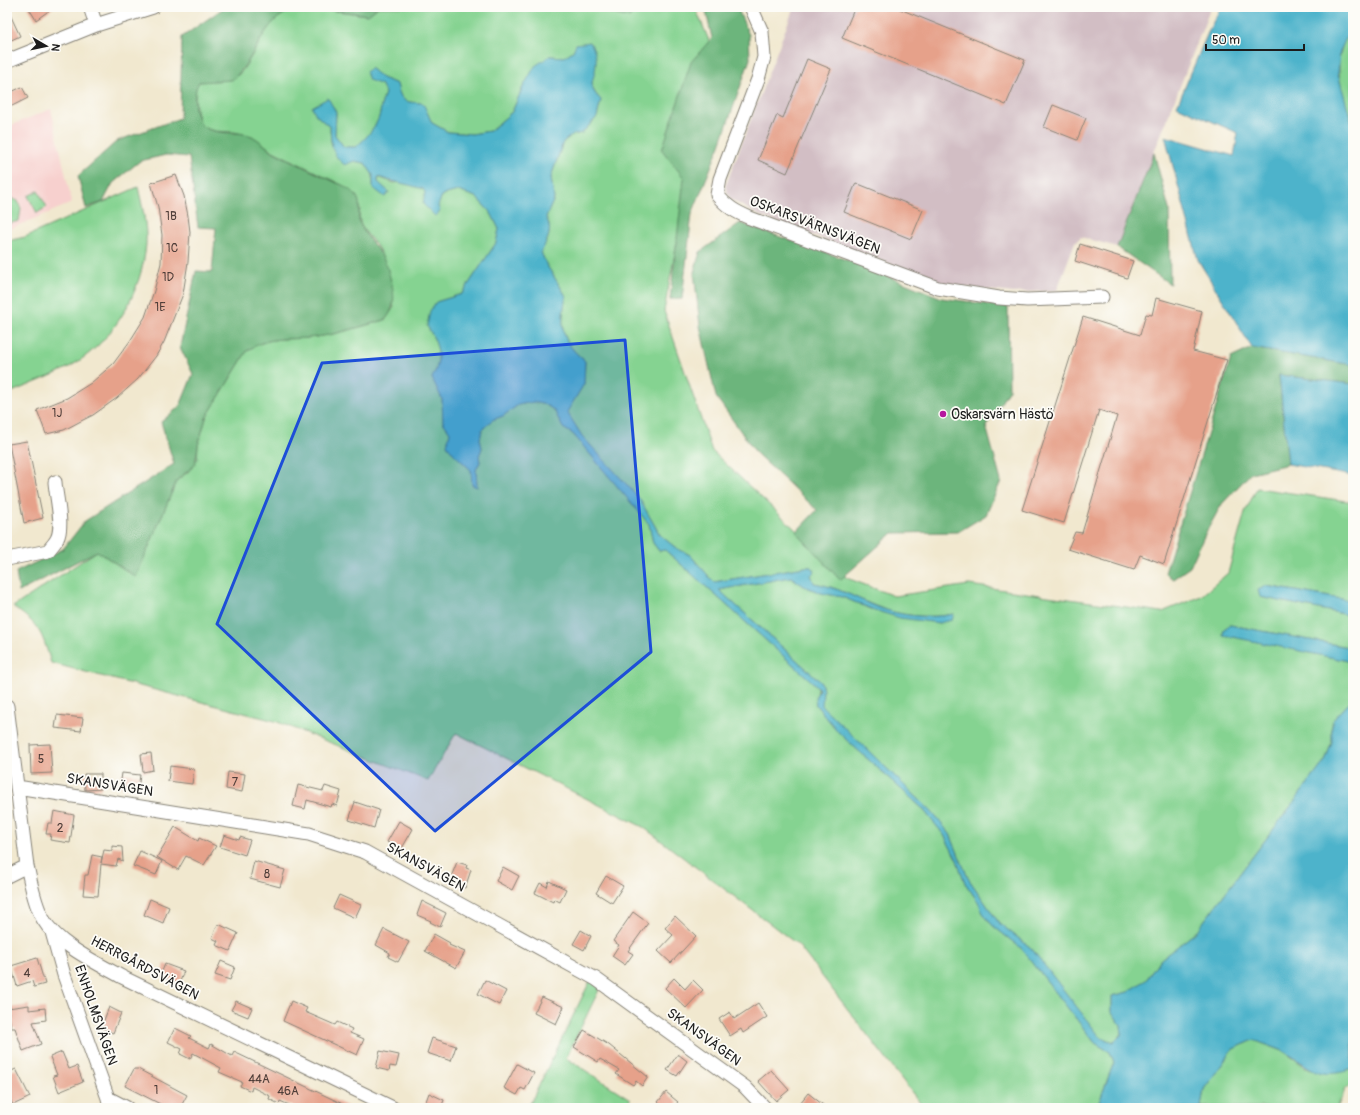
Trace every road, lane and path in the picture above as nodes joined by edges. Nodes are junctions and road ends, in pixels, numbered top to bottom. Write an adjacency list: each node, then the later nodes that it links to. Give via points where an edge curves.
1 (90, 7): 4 (street)
2 (153, 7): 4 (street)
3 (752, 7): 6 (street, OSKARSVÄRNSVÄGEN, via 762,32 764,57 720,179 717,195 725,205 750,218 938,288 1006,299)
4 (96, 25): 5 (street)
5 (7, 61)
6 (1102, 297)
7 (55, 482): 8 (street, via 60,516 58,538 48,551)
8 (7, 559)
9 (7, 706): 10 (street, HERRGÅRDSVÄGEN)
10 (17, 787): 11 (street, HERRGÅRDSVÄGEN); 17 (street, SKANSVÄGEN, via 309,834 365,852 596,979 745,1087)
11 (27, 866): 12 (street); 13 (street, HERRGÅRDSVÄGEN, via 31,886 43,918)
12 (7, 876)
13 (52, 932): 14 (street, ENHOLMSVÄGEN, via 64,975); 16 (street, HERRGÅRDSVÄGEN, via 89,959 122,977)
14 (109, 1103): 15 (street)
15 (127, 1108)
16 (393, 1108)
17 (765, 1108)

